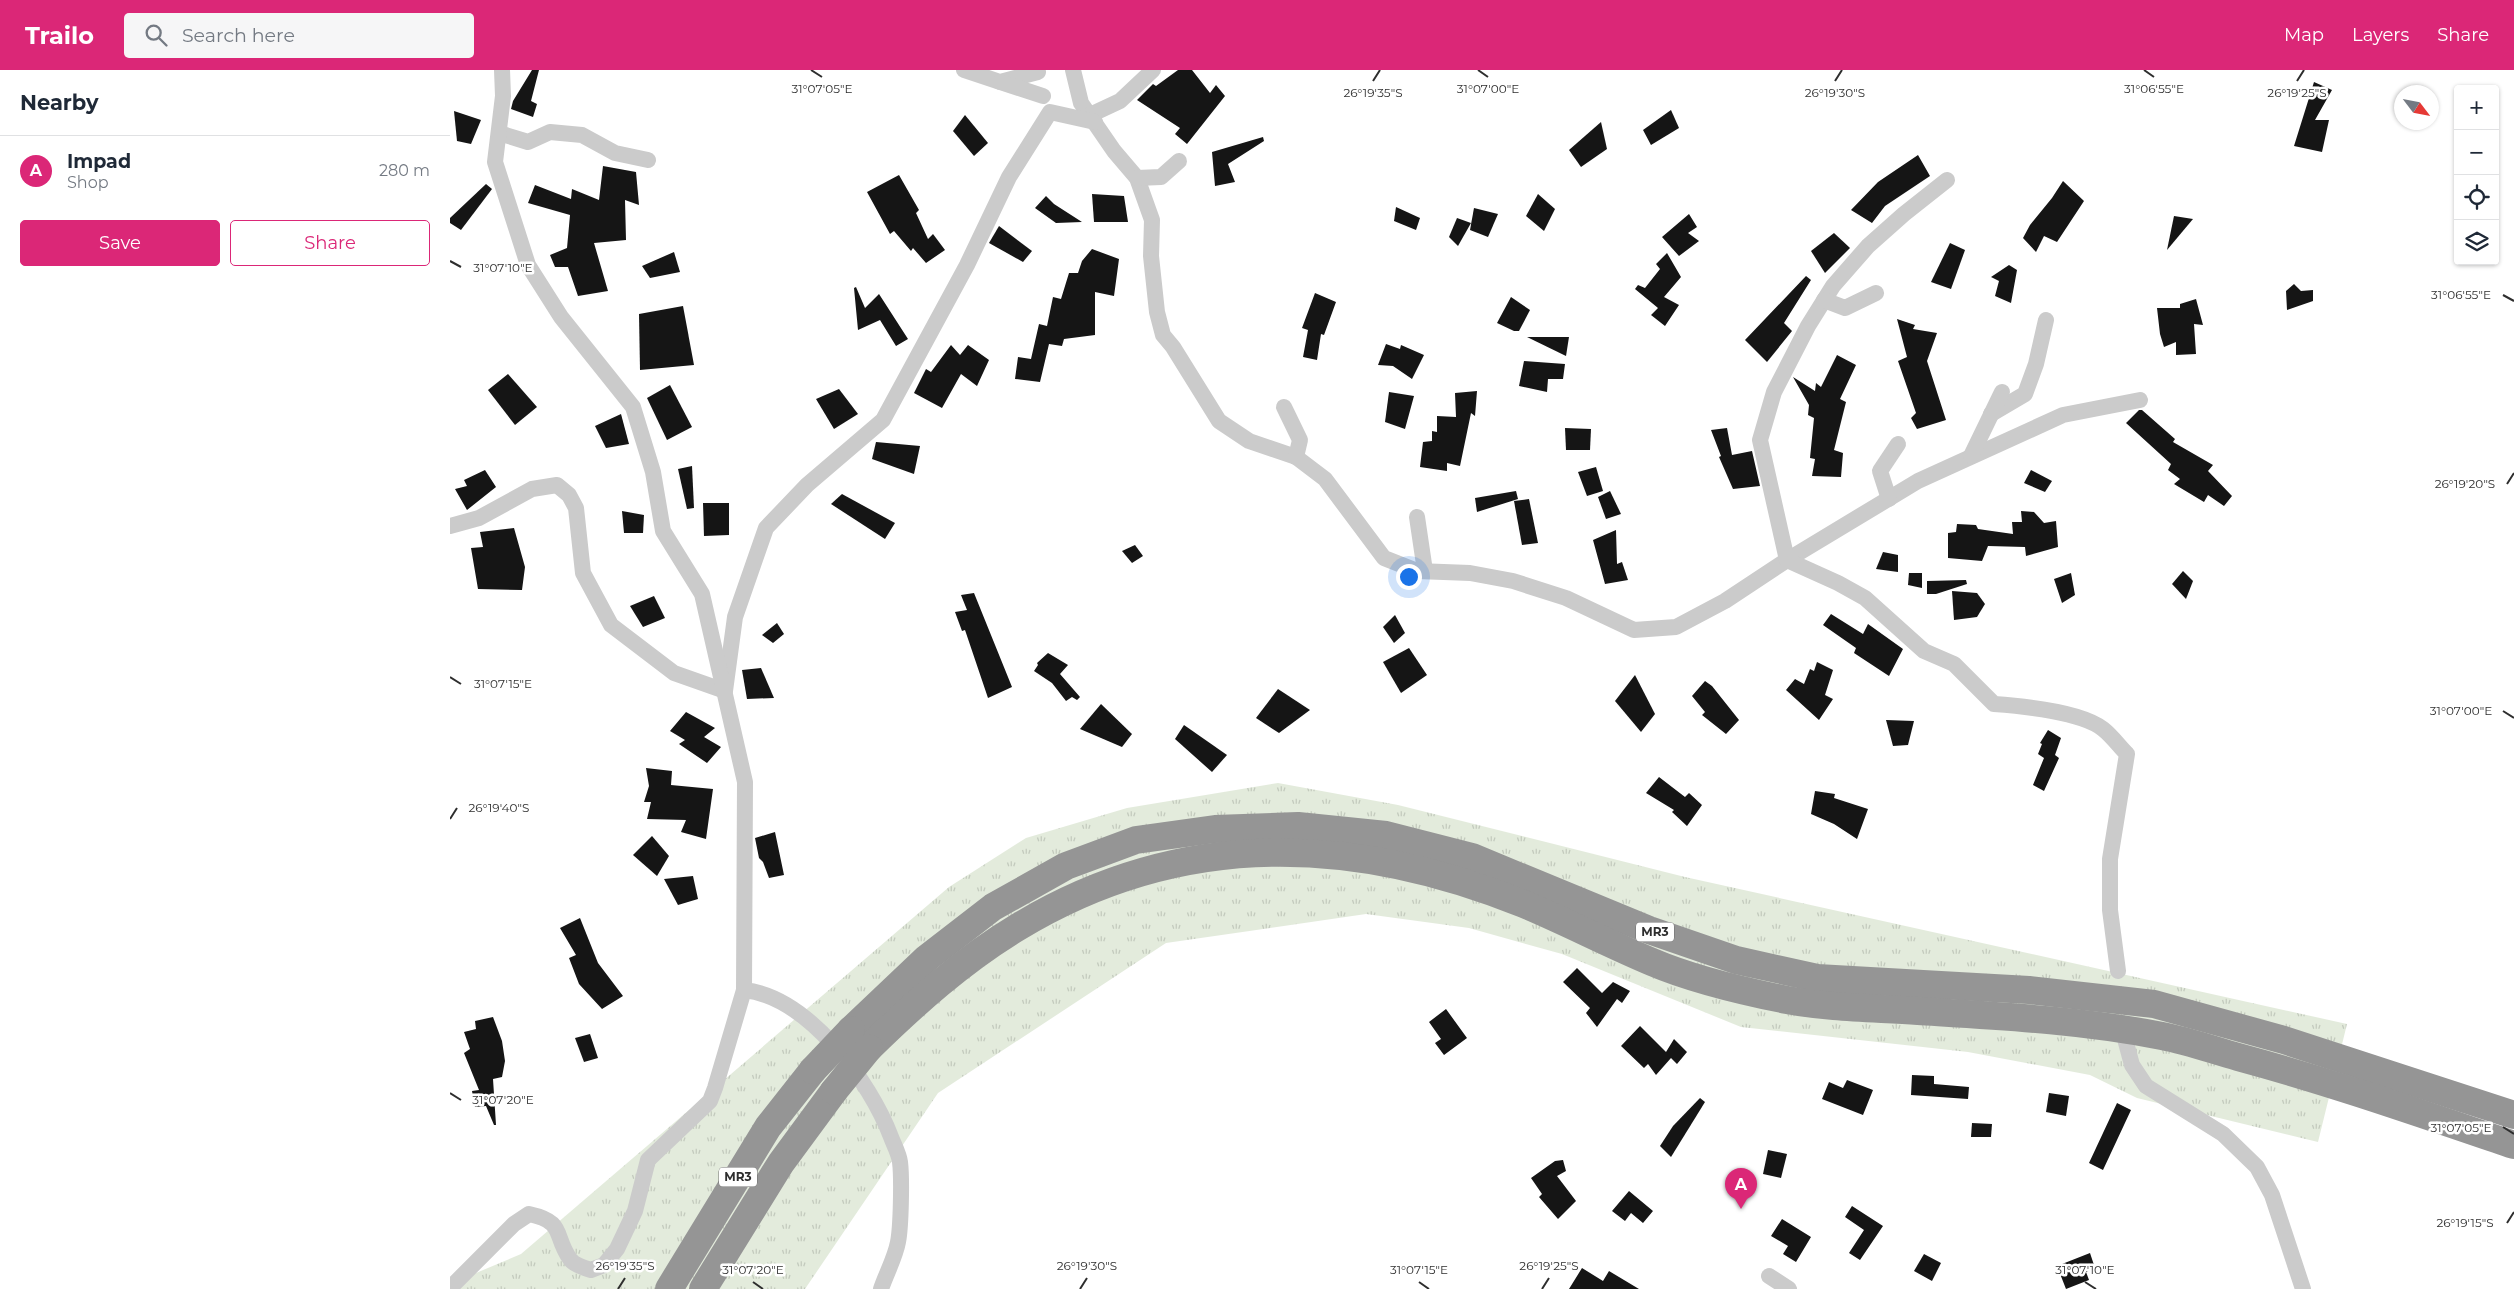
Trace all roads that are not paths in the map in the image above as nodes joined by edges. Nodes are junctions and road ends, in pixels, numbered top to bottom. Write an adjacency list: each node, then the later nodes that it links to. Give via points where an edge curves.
1 (502, 70): 10 (street)
2 (964, 70): 6 (street)
3 (1073, 70): 9 (street, via 1081,103)
4 (1153, 70): 9 (street, via 1120,101)
5 (1038, 71): 6 (street); 7 (street, via 1036,81)
6 (1000, 82): 7 (street)
7 (1043, 96): 8 (street)
8 (1050, 112): 9 (street); 30 (street, via 1009,177 967,265 883,420 807,485 766,528 736,617)
9 (1092, 119): 13 (street)
10 (499, 133): 11 (street, via 528,142 550,132 582,135 615,153); 30 (street, via 494,162 528,265 562,317 634,407 652,472 663,531 702,594)
11 (648, 160)
12 (1179, 161): 13 (street, via 1161,177)
13 (1137, 178): 24 (street, via 1152,220 1151,256 1163,335 1219,422 1249,442)
14 (1947, 180): 16 (street, via 1868,246)
15 (1876, 294): 16 (street, via 1845,308)
16 (1824, 300): 28 (street, via 1774,392 1760,440)
17 (2046, 320): 21 (street, via 2025,394)
18 (2002, 392): 21 (street)
19 (2140, 400): 23 (street, via 2064,415)
20 (1284, 407): 24 (street, via 1300,440)
21 (1991, 414): 23 (street)
22 (1898, 444): 25 (street, via 1880,471)
23 (1970, 456): 25 (street)
24 (1296, 457): 29 (street, via 1325,480 1384,558)
25 (1889, 498): 28 (street)
26 (1417, 517): 29 (street)
27 (450, 526): 30 (street, via 479,518 532,489 557,485 569,495 576,508 583,573 611,625 674,672)
28 (1787, 560): 29 (street, via 1676,627 1634,630 1566,598 1513,581 1470,573); 31 (street, via 1865,598 1924,650 1954,664 1994,704 2078,717 2102,728 2127,754 2110,859 2110,910)
29 (1425, 571)
30 (725, 691): 32 (street, via 745,782)
31 (2118, 971)
32 (744, 990): 38 (street, via 710,1101 648,1160 635,1212 617,1249 604,1265 591,1270 571,1260 555,1225 544,1217 529,1214 514,1224); 41 (street, via 760,992 782,1002 810,1021 828,1039 881,1110 900,1162 898,1243)
33 (860, 1039): 35 (highway, MR3, via 927,958 993,906 1066,866 1136,840 1215,829 1298,826 1386,835 1472,857 1649,930 1736,960 1817,978 2029,990 2154,1004 2284,1040); 36 (highway, MR3, via 898,1020 960,967 1019,926 1084,893 1145,871 1199,858 1267,851 1326,854 1384,861 1441,876 1522,903 1656,964 1726,986 1791,1001 2021,1016 2162,1036 2293,1072); 39 (highway, MR3, bridge, via 813,1070 768,1127); 40 (highway, MR3, bridge, via 834,1091 781,1163)
34 (2125, 1039): 43 (street, via 2132,1064 2146,1086 2223,1134 2257,1167 2272,1195)
35 (2514, 1115)
36 (2514, 1145)
37 (1769, 1276): 42 (street)
38 (450, 1288)
39 (669, 1289)
40 (703, 1289)
41 (881, 1289)
42 (1789, 1289)
43 (2303, 1289)

